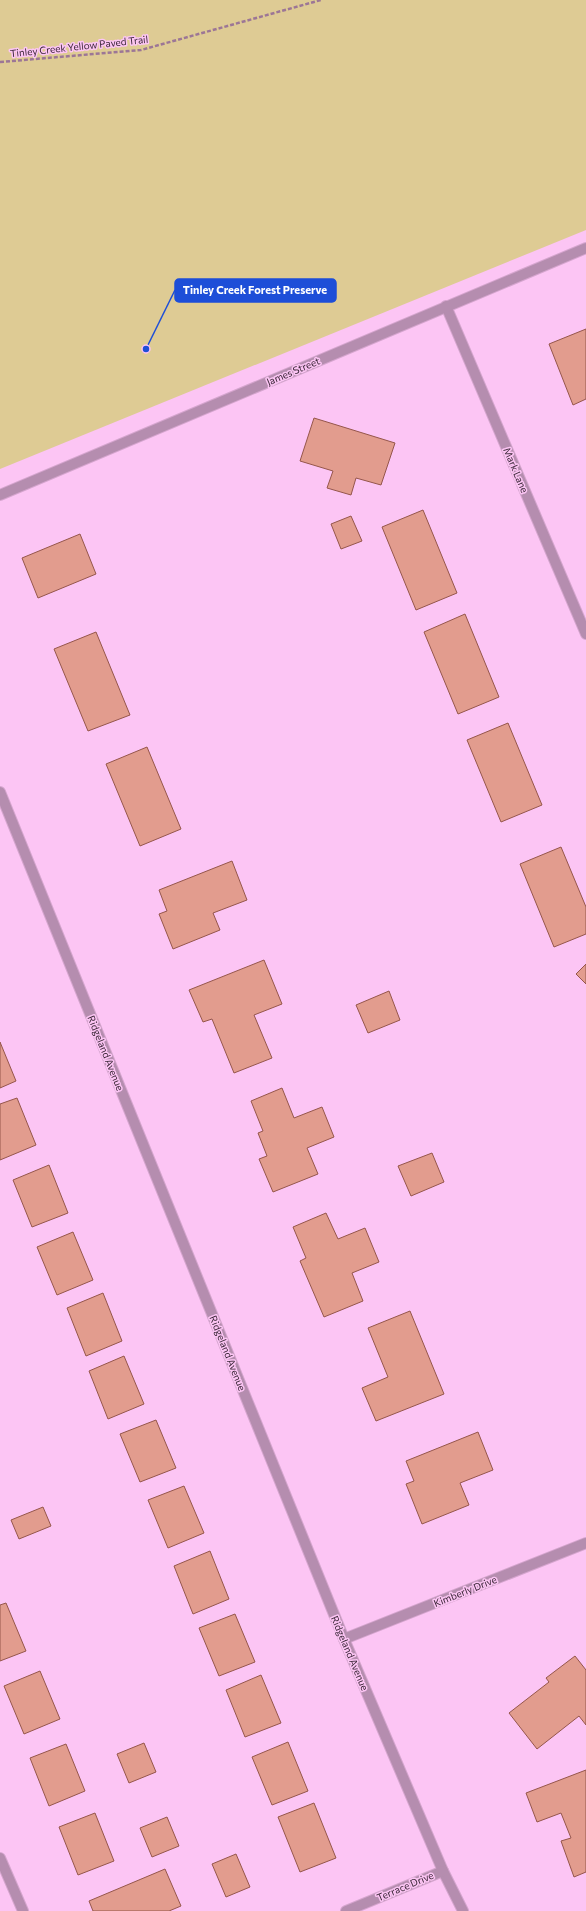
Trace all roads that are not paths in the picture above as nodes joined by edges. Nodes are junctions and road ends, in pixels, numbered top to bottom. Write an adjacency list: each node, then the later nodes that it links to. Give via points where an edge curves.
1 (586, 248): 2 (street, James Street)
2 (446, 306): 3 (street, James Street); 4 (street, Mark Lane)
3 (0, 495)
4 (586, 634)
5 (0, 792): 7 (street, Ridgeland Avenue)
6 (586, 1544): 7 (street, Kimberly Drive)
7 (344, 1639): 9 (street, Ridgeland Avenue)
8 (0, 1858): 10 (street)
9 (443, 1871): 11 (street, Terrace Drive); 12 (street, Ridgeland Avenue)
10 (23, 1911)
11 (346, 1911)
12 (463, 1911)

